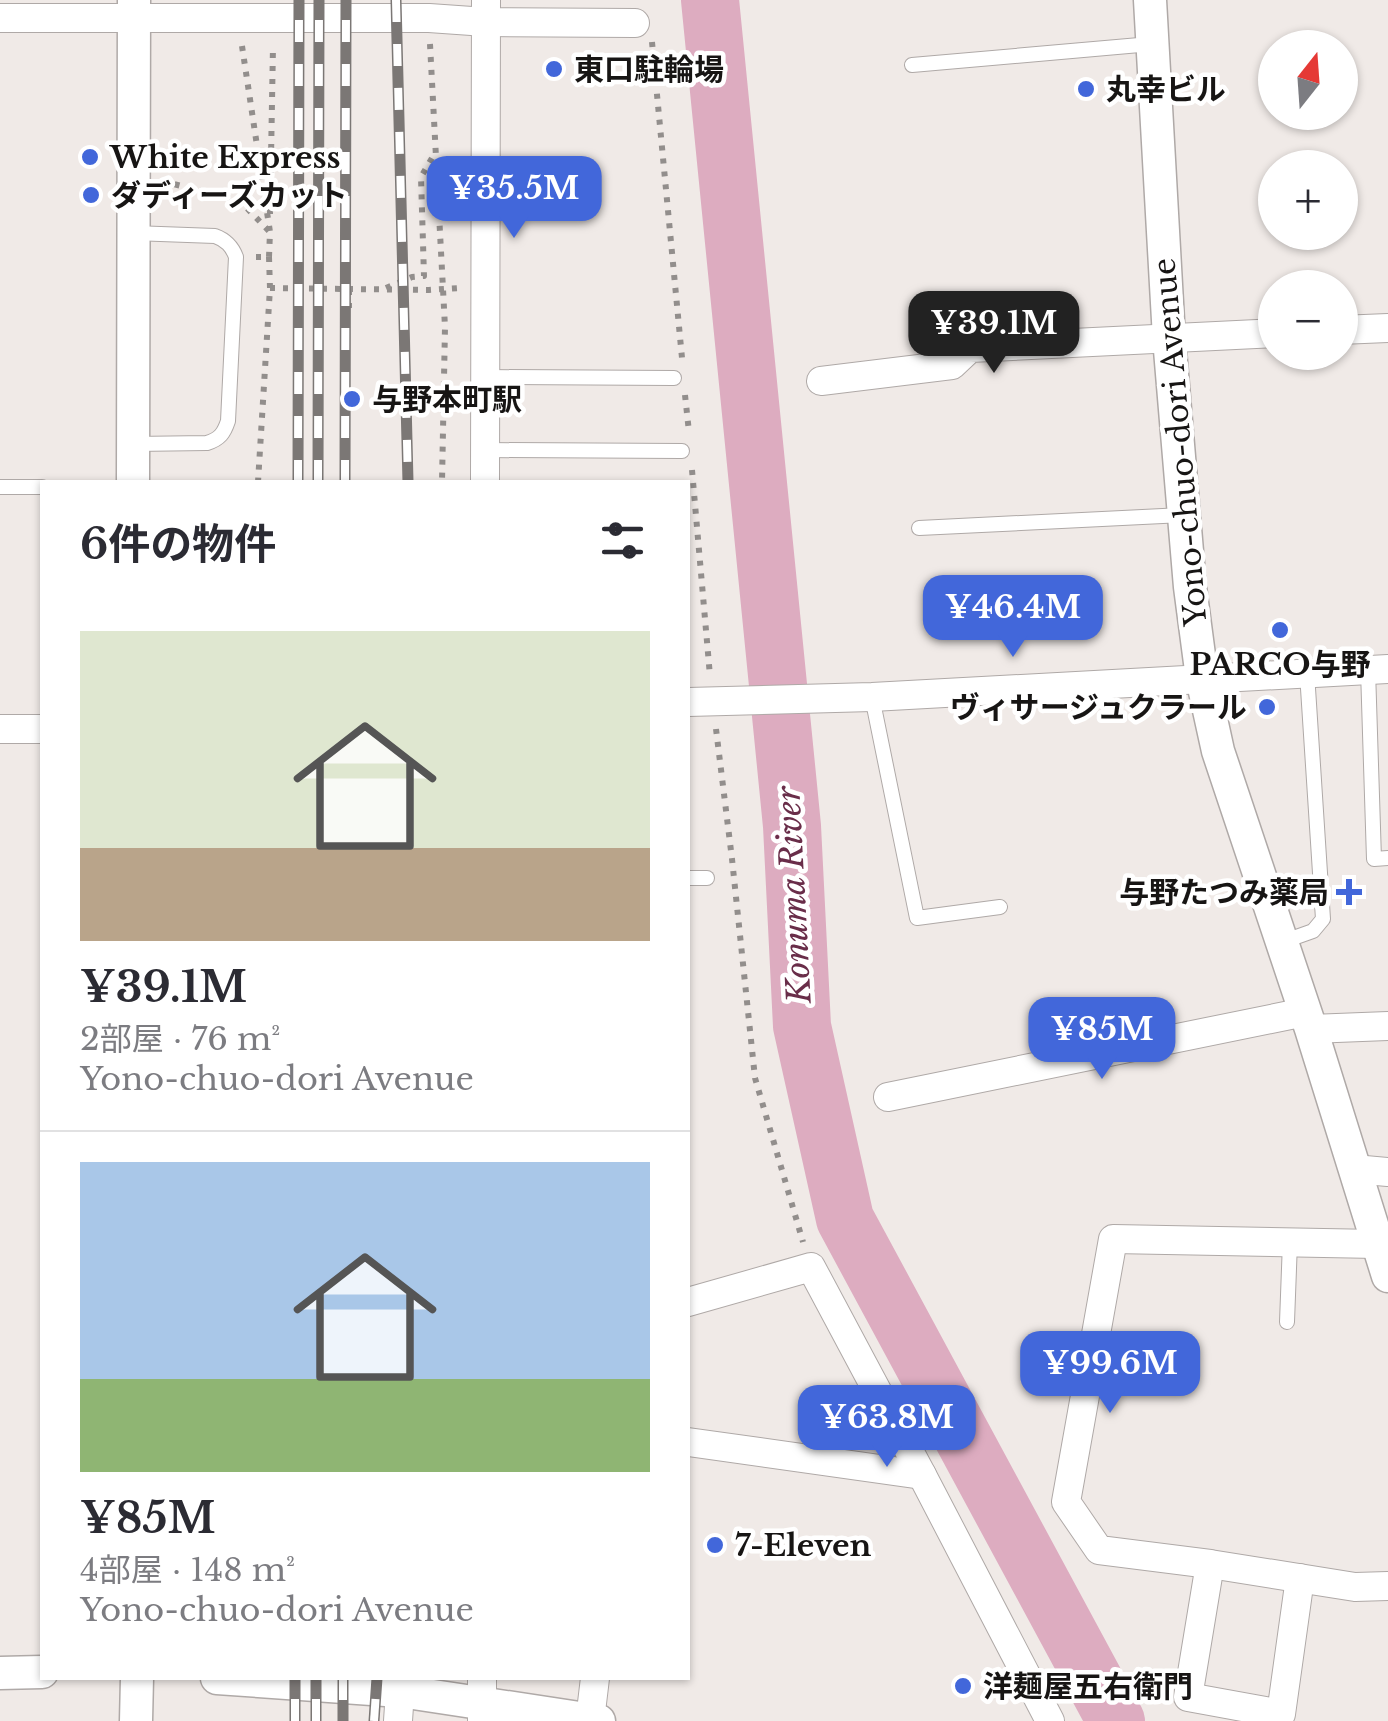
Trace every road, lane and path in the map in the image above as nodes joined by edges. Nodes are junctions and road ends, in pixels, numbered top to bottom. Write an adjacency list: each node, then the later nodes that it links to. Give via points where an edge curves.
1 (1150, 0): 9 (street, Yono-chuo-dori Avenue)
2 (134, 8): 4 (street); 5 (street); 13 (street)
3 (486, 11): 7 (street); 8 (street); 26 (street)
4 (0, 18)
5 (237, 18): 6 (street); 14 (path)
6 (274, 18): 7 (street); 14 (path)
7 (428, 18): 11 (path)
8 (643, 31): 27 (path)
9 (1152, 44): 10 (lane); 25 (street, Yono-chuo-dori Avenue)
10 (912, 65)
11 (436, 152): 19 (path, via 421,177 424,276); 35 (path, via 445,326)
12 (152, 178): 14 (path, via 240,202)
13 (133, 232): 29 (street); 29 (lane, via 215,236 236,258 225,432 208,443)
14 (270, 232): 16 (path)
15 (253, 257): 16 (path)
16 (270, 257): 17 (path)
17 (270, 288): 18 (path); 34 (path)
18 (348, 290): 19 (path); 21 (path)
19 (383, 290): 20 (path)
20 (429, 290)
21 (349, 315)
22 (1388, 328): 23 (street)
23 (1358, 329)
24 (1258, 334): 25 (street)
25 (1169, 338): 28 (street, via 970,348 952,365); 39 (street, Yono-chuo-dori Avenue)
26 (485, 377): 27 (lane); 31 (street)
27 (680, 379): 30 (path)
28 (821, 381)
29 (133, 444): 33 (street)
30 (686, 449): 31 (lane)
31 (485, 450): 36 (street)
32 (692, 467): 45 (path)
33 (133, 480)
34 (258, 480)
35 (442, 480)
36 (485, 480)
37 (0, 487): 38 (lane)
38 (40, 487)
39 (1184, 515): 40 (lane); 43 (street, Yono-chuo-dori Avenue)
40 (919, 528)
41 (1378, 670): 42 (street); 48 (lane, via 1374,859)
42 (1307, 674): 43 (street); 52 (lane, via 1323,919 1313,931)
43 (1202, 678): 44 (street); 52 (street, Yono-chuo-dori Avenue, via 1218,751)
44 (872, 697): 45 (street); 51 (lane, via 918,918)
45 (708, 701): 60 (path, via 755,1078)
46 (0, 729): 47 (street)
47 (40, 729)
48 (1388, 858)
49 (690, 878): 50 (lane)
50 (707, 878)
51 (1000, 907)
52 (1280, 942): 53 (street, Yono-chuo-dori Avenue)
53 (1308, 1021): 54 (street); 55 (street); 56 (street, Yono-chuo-dori Avenue)
54 (1388, 1026)
55 (888, 1097)
56 (1354, 1170): 57 (street); 59 (street, Yono-chuo-dori Avenue)
57 (1388, 1172)
58 (1290, 1242): 59 (street); 62 (lane); 65 (street, via 1113,1240 1066,1502 1099,1550)
59 (1383, 1258)
60 (811, 1267): 61 (street); 64 (street)
61 (690, 1301)
62 (1287, 1322)
63 (690, 1442): 64 (street)
64 (922, 1475): 77 (street)
65 (1210, 1564): 66 (street); 66 (street, via 1188,1697 1281,1714)
66 (1300, 1578): 67 (street)
67 (1388, 1586)
68 (40, 1672): 69 (street)
69 (0, 1673)
70 (136, 1680): 76 (street)
71 (269, 1680): 74 (street)
72 (594, 1680): 75 (street)
73 (482, 1700): 74 (street); 75 (street)
74 (399, 1706)
75 (595, 1720)
76 (136, 1721)
77 (1050, 1721)

